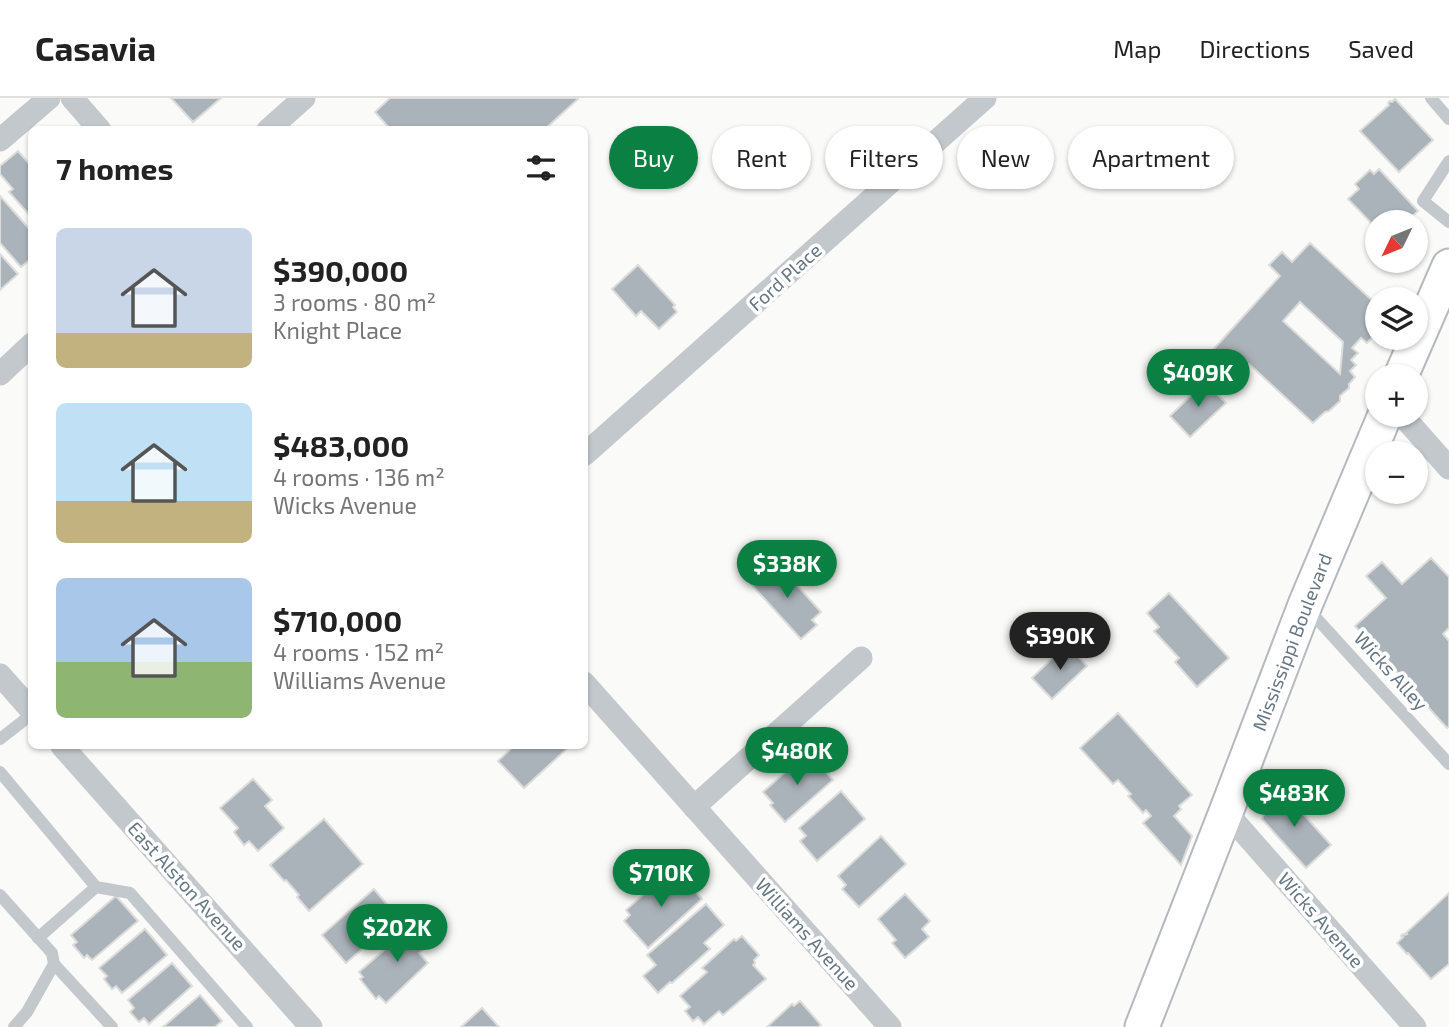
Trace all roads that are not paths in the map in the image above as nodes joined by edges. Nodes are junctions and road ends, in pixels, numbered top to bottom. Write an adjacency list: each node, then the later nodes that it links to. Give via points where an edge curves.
1 (49, 98): 9 (street)
2 (72, 98): 7 (street)
3 (304, 98): 8 (street)
4 (985, 98): 18 (street, Ford Place)
5 (1432, 98): 6 (lane)
6 (1449, 119)
7 (96, 126)
8 (272, 126)
9 (0, 140)
10 (1448, 167): 11 (lane, via 1423,201)
11 (1449, 222)
12 (1449, 266): 14 (main road)
13 (28, 348): 15 (street)
14 (1406, 364)
15 (0, 374)
16 (1380, 427): 20 (main road, Mississippi Boulevard)
17 (1413, 427): 19 (street)
18 (588, 452)
19 (1449, 468)
20 (1305, 606): 28 (lane, Wicks Alley); 31 (main road, Mississippi Boulevard)
21 (861, 658): 30 (street)
22 (0, 675): 24 (street)
23 (588, 688): 30 (street, Williams Avenue)
24 (28, 707)
25 (28, 715): 26 (lane)
26 (0, 739)
27 (65, 749): 39 (street, East Alston Avenue)
28 (1449, 764)
29 (0, 772): 32 (lane)
30 (694, 807): 40 (street, Williams Avenue)
31 (1226, 812): 41 (main road, Mississippi Boulevard); 42 (street, Wicks Avenue)
32 (96, 887): 34 (lane); 38 (lane, via 130,893)
33 (0, 895): 34 (lane)
34 (38, 938): 35 (lane, via 52,953)
35 (54, 964): 36 (lane); 37 (lane)
36 (14, 1027)
37 (112, 1027)
38 (247, 1027)
39 (311, 1027)
40 (890, 1027)
41 (1142, 1027)
42 (1415, 1027)

